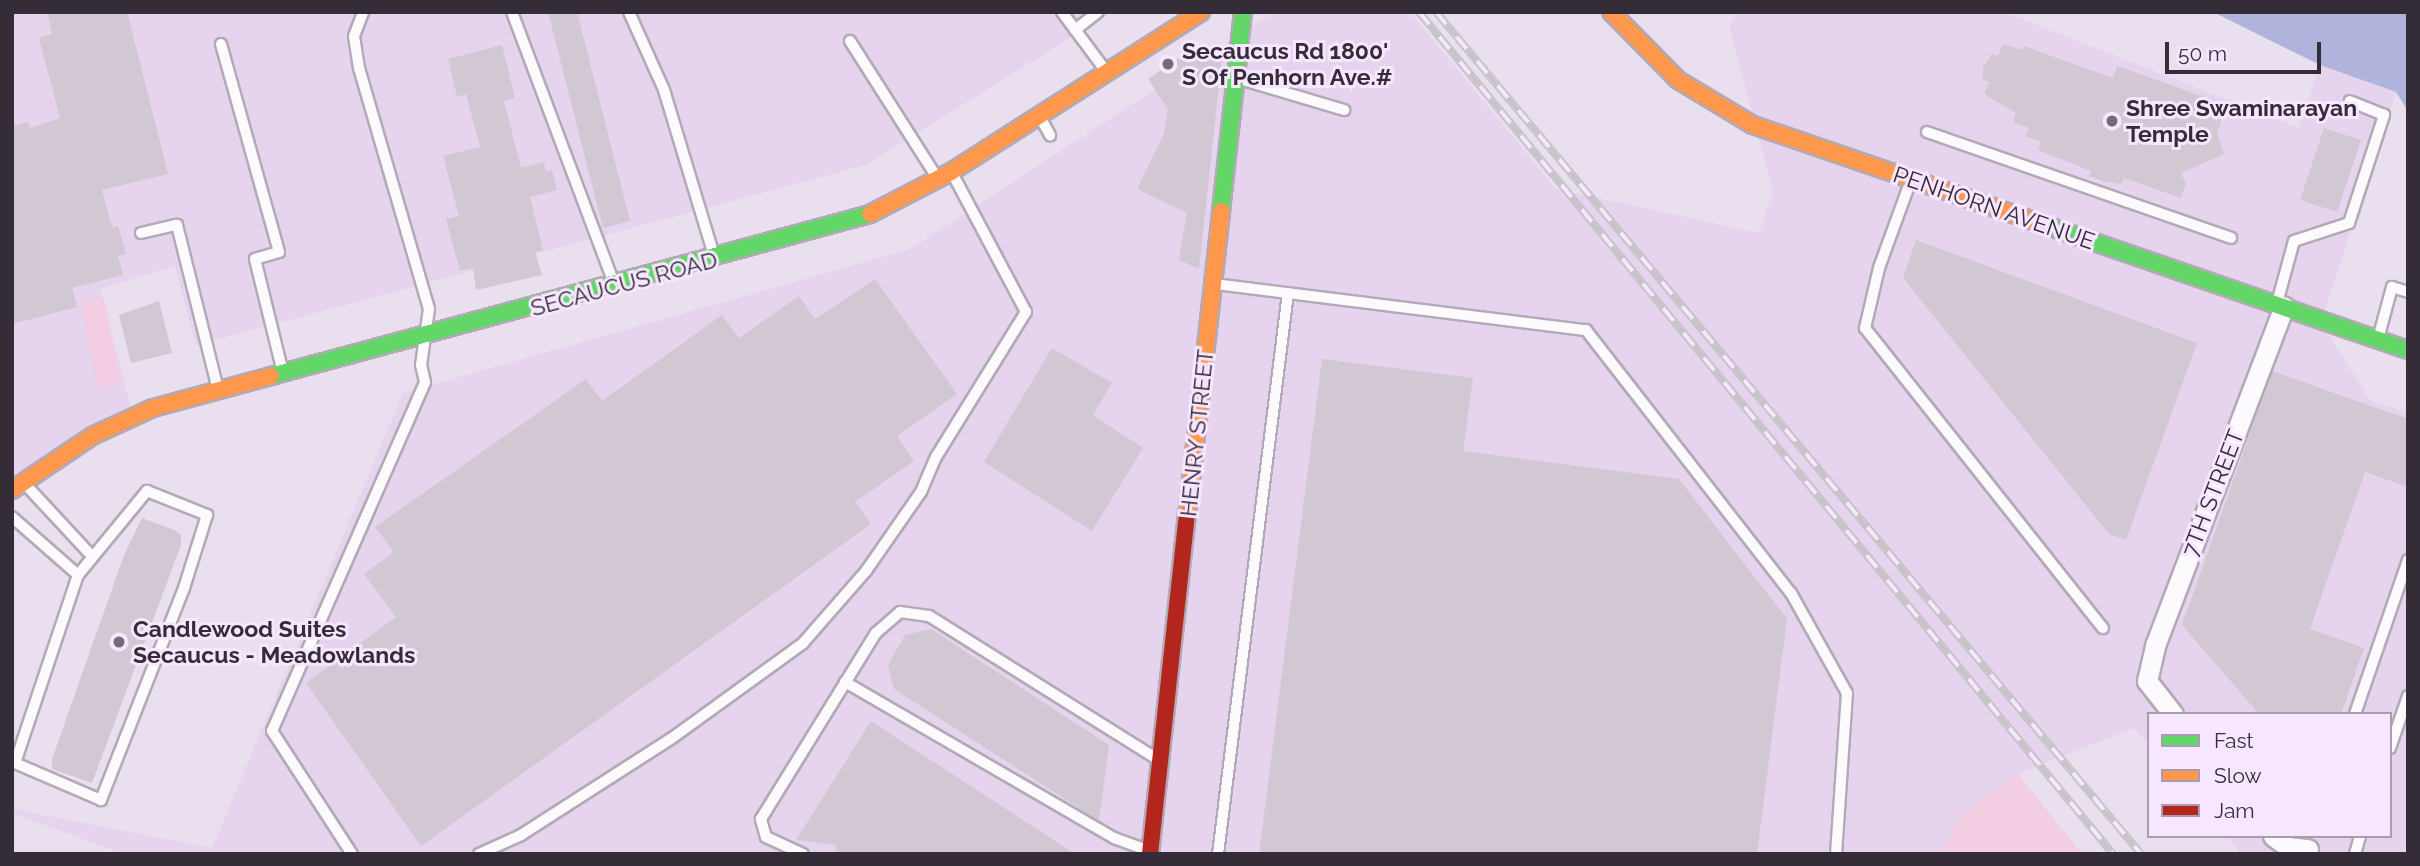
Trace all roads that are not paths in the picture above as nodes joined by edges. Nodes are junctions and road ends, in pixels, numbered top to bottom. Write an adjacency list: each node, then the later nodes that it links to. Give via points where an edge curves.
1 (363, 12): 30 (lane, via 354,36 359,68 429,309)
2 (512, 12): 26 (lane)
3 (629, 12): 24 (lane, via 664,90)
4 (1062, 12): 10 (lane)
5 (1098, 12): 10 (lane)
6 (1200, 12): 9 (street, SECAUCUS ROAD)
7 (1243, 12): 14 (street, HENRY STREET)
8 (1611, 12): 21 (street, PENHORN AVENUE, via 1664,69 1722,109 1770,132)
9 (1183, 17): 13 (street, SECAUCUS ROAD)
10 (1075, 30): 13 (lane)
11 (850, 41): 20 (lane)
12 (221, 44): 33 (lane, via 279,252 255,259)
13 (1105, 71): 17 (street, SECAUCUS ROAD)
14 (1236, 78): 16 (lane); 25 (street, HENRY STREET)
15 (2350, 101): 29 (lane, via 2385,115 2349,223 2294,241)
16 (1344, 110)
17 (1039, 114): 19 (lane); 20 (street, SECAUCUS ROAD)
18 (1927, 132): 23 (lane)
19 (1050, 135)
20 (945, 176): 24 (street, SECAUCUS ROAD, via 863,218); 51 (lane, via 1026,312 936,457 921,492 866,571 803,643 672,738 521,835)
21 (1911, 180): 29 (street, PENHORN AVENUE); 40 (lane, via 1879,268 1865,328)
22 (141, 233): 34 (lane, via 177,225)
23 (2231, 238)
24 (715, 260): 26 (street, SECAUCUS ROAD)
25 (1213, 284): 28 (lane); 46 (street, HENRY STREET)
26 (614, 285): 30 (street, SECAUCUS ROAD)
27 (2408, 292): 31 (lane, via 2392,287)
28 (1288, 293): 53 (lane); 54 (lane, via 1586,330 1791,593 1847,693)
29 (2280, 305): 31 (street, PENHORN AVENUE); 43 (street, 7TH STREET, via 2156,643 2147,681)
30 (428, 336): 33 (street, SECAUCUS ROAD); 50 (lane, via 421,365 425,382 272,731)
31 (2378, 339): 32 (street, PENHORN AVENUE)
32 (2408, 350)
33 (284, 373): 34 (street, SECAUCUS ROAD)
34 (218, 389): 35 (street, SECAUCUS ROAD, via 153,408 92,436)
35 (16, 484): 37 (lane)
36 (12, 517): 39 (lane)
37 (91, 555): 39 (lane); 39 (lane, via 147,491 207,515 184,588 101,800 15,762)
38 (2408, 560): 44 (lane)
39 (78, 575)
40 (2103, 628)
41 (845, 682): 46 (lane, via 876,633 900,612 929,616); 49 (lane, via 1104,832); 52 (lane, via 761,819 766,836)
42 (2408, 696): 45 (lane)
43 (2172, 712)
44 (2356, 712)
45 (2392, 742)
46 (1160, 761): 49 (street, HENRY STREET)
47 (2276, 838): 48 (street, via 2288,847)
48 (2310, 843)
49 (1150, 853)
50 (352, 854)
51 (479, 854)
52 (803, 854)
53 (1218, 854)
54 (1836, 854)

